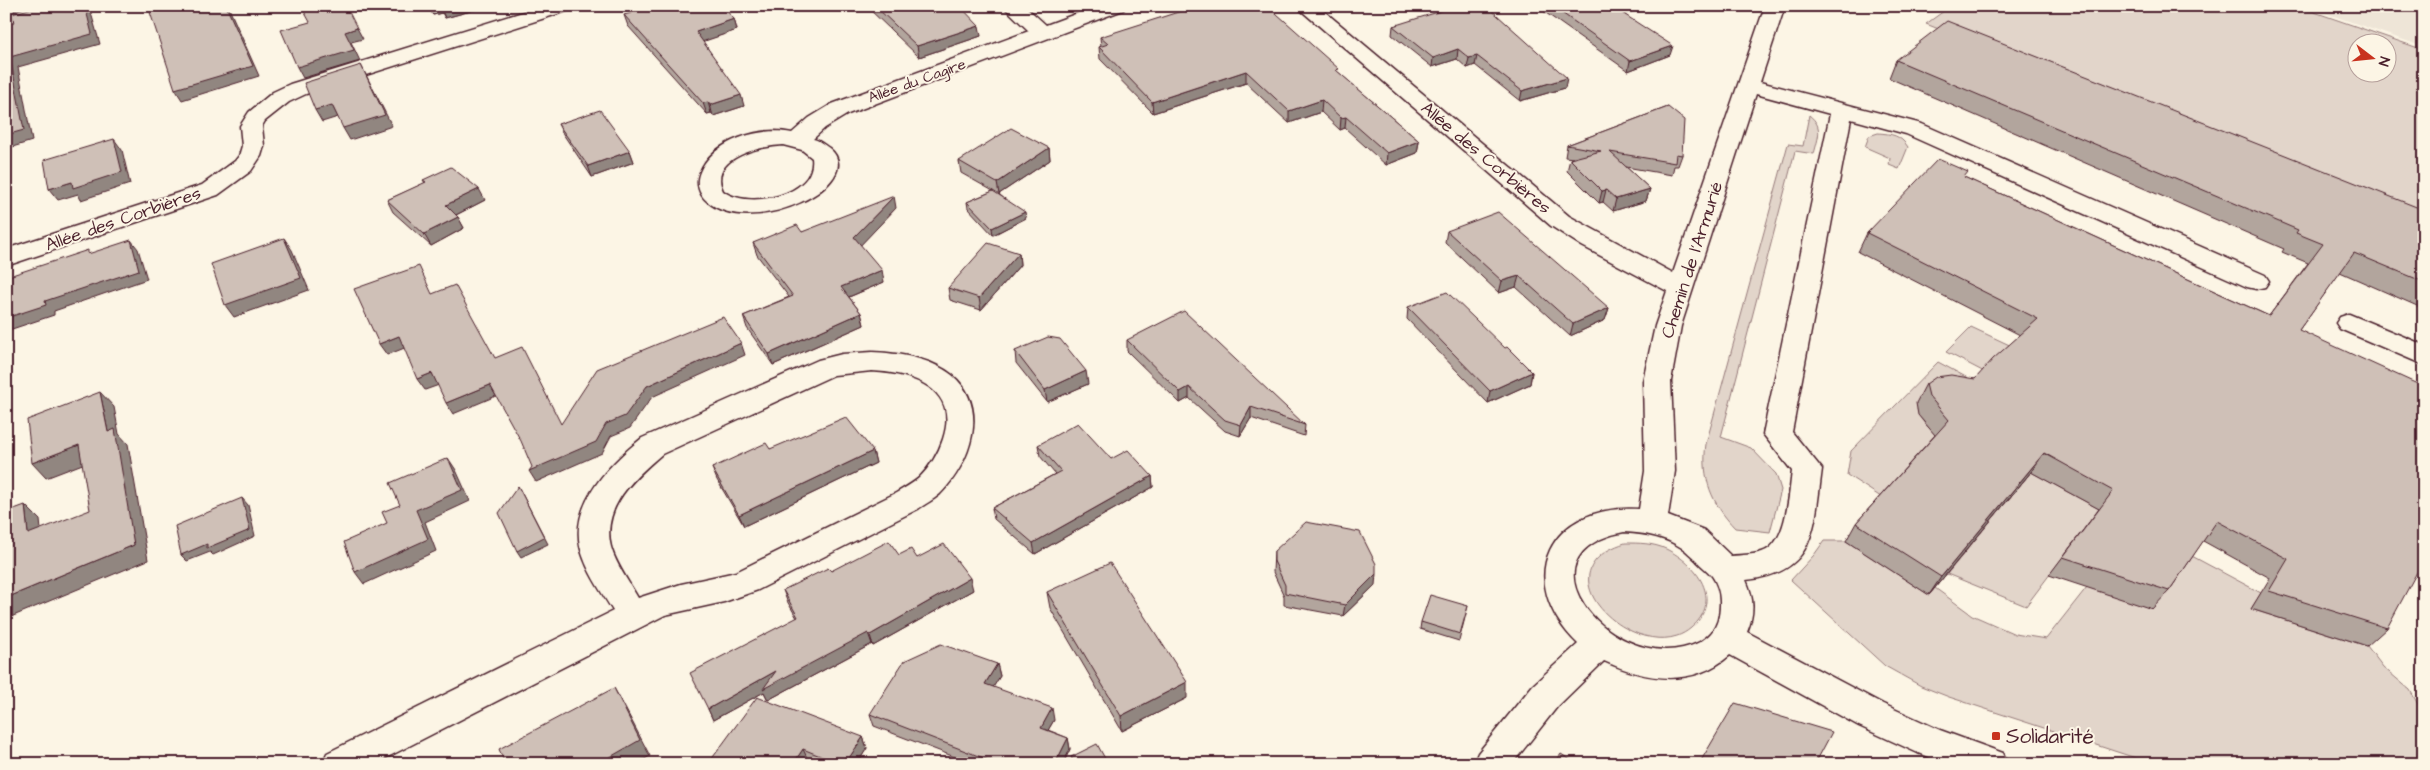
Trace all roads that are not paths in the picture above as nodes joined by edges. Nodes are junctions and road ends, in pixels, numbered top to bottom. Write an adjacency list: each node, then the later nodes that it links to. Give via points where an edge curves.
1 (58, 6): 7 (street)
2 (563, 6): 12 (street, Allée des Corbières, via 298,89 257,117 251,126 253,146 250,156 243,166 210,190)
3 (1013, 6): 8 (street)
4 (1116, 6): 8 (street, Allée du Cagire)
5 (1306, 6): 14 (street, Allée des Corbières, via 1560,221)
6 (1775, 6): 9 (street, Chemin de l'Armurié)
7 (6, 20)
8 (1043, 33): 11 (street, Allée du Cagire, via 840,109)
9 (1749, 86): 10 (street); 14 (street, Chemin de l'Armurié)
10 (1842, 111): 13 (street, via 1914,130); 18 (street, via 1777,434 1807,469 1795,539 1786,553 1772,562)
11 (798, 140): 11 (street, via 751,142 723,156 709,175 712,194 721,201 750,208 767,207 812,188 821,178 825,159 820,151)
12 (6, 258)
13 (2256, 282)
14 (1680, 287): 17 (street, Chemin de l'Armurié, via 1657,381 1660,471)
15 (2349, 323): 16 (street)
16 (2424, 356)
17 (1652, 522): 18 (street, via 1694,539); 21 (street, via 1624,520 1598,525 1577,536 1564,554 1558,576 1563,600 1578,623)
18 (1725, 569): 20 (street, via 1736,593 1737,617)
19 (632, 617): 19 (street, via 681,596 724,589 747,581 907,501 928,487 945,467 955,448 960,411 953,395 942,383 907,366 847,362 828,367 652,446 632,461 615,482 601,504 595,527 596,547); 22 (street)
20 (1728, 638): 21 (street, via 1705,657 1672,665 1635,660); 24 (street, via 1872,715 1930,742)
21 (1600, 644): 23 (street, via 1545,696)
22 (339, 764)
23 (1490, 764)
24 (1991, 764)

